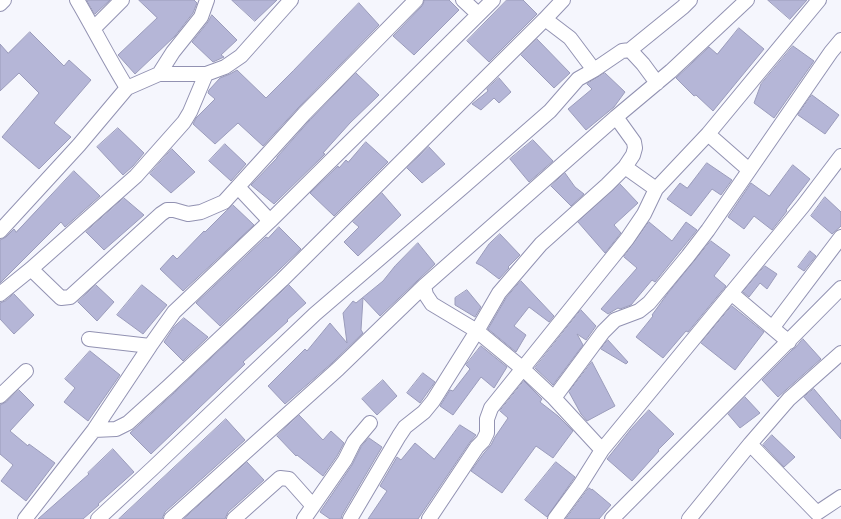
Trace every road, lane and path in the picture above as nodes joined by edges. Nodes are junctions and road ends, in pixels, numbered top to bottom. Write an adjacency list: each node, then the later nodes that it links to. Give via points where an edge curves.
1 (4, 0): 13 (street)
2 (77, 0): 16 (street)
3 (122, 0): 16 (street)
4 (207, 0): 20 (street, via 202,17)
5 (291, 0): 21 (street, via 241,56)
6 (416, 0): 29 (street, via 304,114)
7 (463, 0): 14 (street)
8 (493, 0): 14 (street)
9 (563, 0): 15 (street)
10 (690, 0): 18 (street)
11 (747, 0): 22 (street)
12 (819, 0): 25 (street)
13 (0, 4)
14 (478, 14): 31 (street)
15 (545, 19): 19 (street, via 570,38); 50 (street, via 282,280 168,387 128,423 116,429)
16 (94, 28): 23 (street)
17 (841, 40): 28 (street)
18 (630, 50): 19 (street, via 622,51); 22 (street)
19 (594, 70): 57 (street, via 578,79 550,112 315,314)
20 (159, 74): 21 (street); 23 (street)
21 (206, 74): 34 (street, via 190,112 174,134 136,176)
22 (657, 83): 24 (street)
23 (126, 88): 32 (street)
24 (616, 117): 27 (street, via 635,148); 35 (street)
25 (708, 134): 28 (street); 30 (street)
26 (841, 156): 37 (street)
27 (624, 167): 30 (street); 40 (street, via 541,244 499,293)
28 (749, 170): 48 (street, via 688,256 649,303 639,311 615,320 603,332)
29 (238, 187): 31 (street); 34 (street, via 224,202 201,212 188,214 167,210 70,297 61,298)
30 (656, 189): 45 (street, via 627,239)
31 (270, 221): 43 (street, via 174,312)
32 (0, 231)
33 (841, 237): 39 (street)
34 (31, 269): 38 (street)
35 (424, 286): 40 (street, via 432,304); 58 (street, via 338,369)
36 (841, 288): 42 (street)
37 (731, 293): 39 (street); 52 (street)
38 (0, 294)
39 (773, 328): 42 (street)
40 (477, 331): 45 (street); 61 (street, via 433,401 399,436)
41 (89, 339): 43 (street)
42 (789, 342): 64 (street)
43 (150, 346): 50 (street)
44 (841, 353): 51 (street, via 789,399)
45 (522, 368): 48 (street); 62 (street, via 491,408 487,433)
46 (26, 372): 47 (street)
47 (0, 396)
48 (554, 398): 52 (street)
49 (370, 423): 54 (street)
50 (94, 430): 56 (street)
51 (750, 444): 55 (street); 65 (street)
52 (602, 450): 63 (street)
53 (841, 497): 55 (street)
54 (313, 506): 59 (street, via 289,479 280,478); 60 (street)
55 (819, 516)
56 (25, 519)
57 (98, 519)
58 (171, 519)
59 (234, 519)
60 (304, 519)
61 (350, 519)
62 (429, 519)
63 (555, 519)
64 (612, 519)
65 (689, 519)

